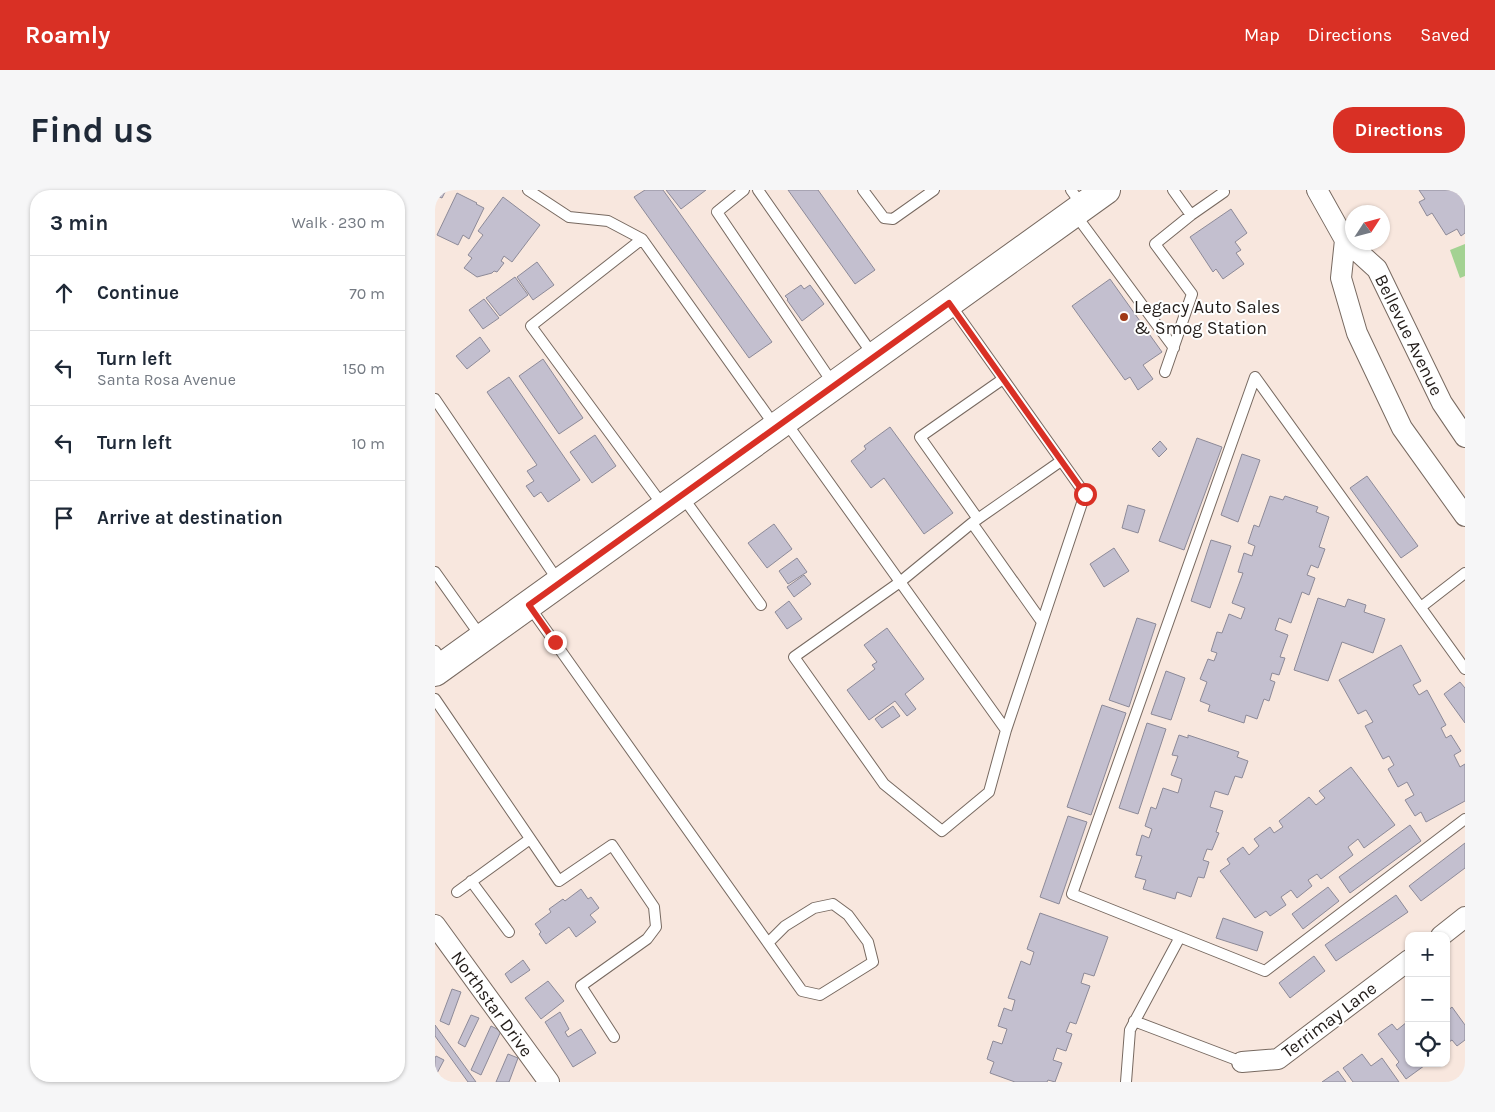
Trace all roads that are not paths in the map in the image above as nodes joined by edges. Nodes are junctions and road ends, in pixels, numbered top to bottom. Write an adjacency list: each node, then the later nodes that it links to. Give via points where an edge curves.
1 (528, 190): 12 (lane, via 569,217 608,221)
2 (744, 190): 20 (lane, via 717,212)
3 (758, 190): 17 (lane)
4 (863, 190): 5 (lane, via 884,218 893,219)
5 (934, 190)
6 (1107, 190): 10 (main road)
7 (1173, 190): 11 (lane)
8 (1317, 190): 13 (street, Bellevue Avenue)
9 (1224, 192): 11 (lane)
10 (1076, 203): 15 (main road); 16 (lane)
11 (1191, 215): 16 (lane, via 1155,244 1192,294)
12 (642, 239): 22 (lane); 25 (lane, via 531,326)
13 (1345, 240): 26 (street, via 1341,278 1357,333 1402,428)
14 (1356, 250): 23 (street, Bellevue Avenue, via 1377,269 1442,403)
15 (949, 303): 17 (main road); 19 (lane)
16 (1174, 348): 18 (lane)
17 (874, 357): 20 (main road)
18 (1165, 372)
19 (1003, 379): 24 (lane); 27 (lane, via 920,437)
20 (835, 386): 22 (main road)
21 (435, 399): 31 (lane)
22 (781, 424): 25 (main road); 30 (lane)
23 (1465, 437)
24 (1061, 461): 27 (lane); 35 (lane, via 1085,494)
25 (673, 502): 31 (main road); 33 (lane)
26 (1465, 516)
27 (975, 521): 30 (lane); 35 (lane)
28 (435, 572): 36 (lane)
29 (1465, 573): 34 (lane)
30 (900, 582): 40 (lane); 40 (lane, via 794,657 884,784 943,831 989,792)
31 (559, 583): 32 (main road)
32 (529, 605): 36 (main road); 50 (lane)
33 (761, 605)
34 (1421, 607): 38 (lane); 49 (lane, via 1255,377 1072,894)
35 (1042, 622): 40 (lane)
36 (482, 639): 37 (main road)
37 (439, 663)
38 (1465, 669)
39 (435, 699): 42 (lane)
40 (1006, 730)
41 (1465, 819): 49 (lane, via 1265,971)
42 (530, 839): 43 (lane); 53 (lane, via 559,881 612,845 654,907 656,927 647,939 581,986)
43 (471, 881): 44 (lane); 47 (lane)
44 (457, 892)
45 (1465, 917): 48 (street)
46 (435, 925): 55 (street, Northstar Drive)
47 (509, 932)
48 (1446, 932)
49 (1180, 937): 52 (lane)
50 (768, 943): 50 (lane, via 801,991 820,995 873,962 868,942 848,915 833,904 815,908 785,926)
51 (1405, 963): 54 (street, Terrimay Lane, via 1278,1059)
52 (1134, 1021): 54 (lane); 56 (lane, via 1130,1030)
53 (614, 1037)
54 (1242, 1062)
55 (549, 1082)
56 (1126, 1082)

